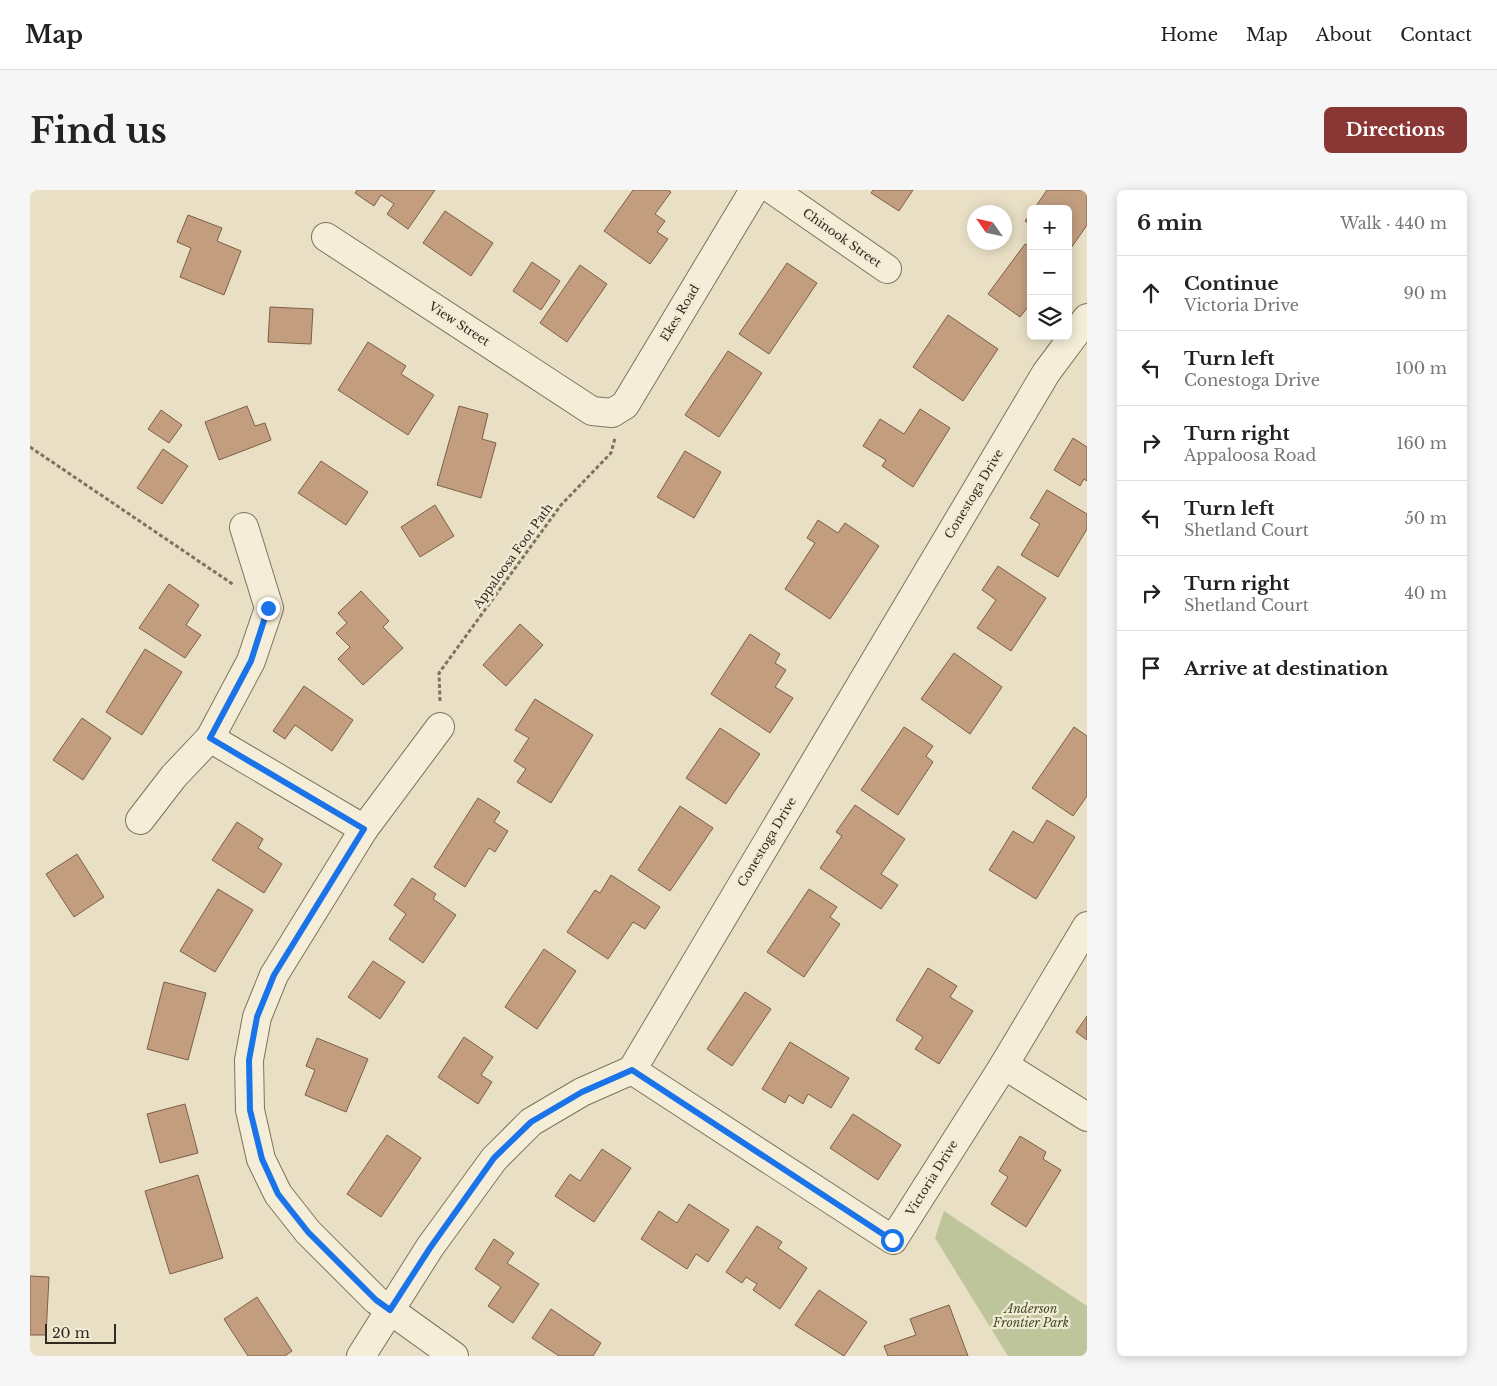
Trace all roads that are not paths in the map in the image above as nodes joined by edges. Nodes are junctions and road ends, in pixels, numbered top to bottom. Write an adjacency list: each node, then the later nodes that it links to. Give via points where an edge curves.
1 (754, 190): 6 (street, Ekes Road, via 625,405 612,413)
2 (773, 190): 4 (street, Chinook Street)
3 (326, 237): 6 (street, View Street)
4 (887, 269)
5 (1087, 318): 14 (street, Conestoga Drive, via 1046,373)
6 (592, 411)
7 (244, 527): 9 (street, via 268,608 251,661)
8 (440, 727): 11 (street)
9 (210, 738): 10 (street, via 174,776); 11 (street)
10 (140, 820)
11 (364, 829): 16 (street, via 274,975 260,1009 249,1060 250,1110 262,1159 278,1194 308,1232)
12 (1087, 926): 13 (street, Victoria Drive)
13 (1004, 1065): 14 (street, Victoria Drive, via 892,1240); 15 (street)
14 (632, 1070): 16 (street, via 582,1092 531,1122 494,1158)
15 (1087, 1117)
16 (390, 1310): 17 (street); 18 (street)
17 (361, 1356)
18 (454, 1356)

